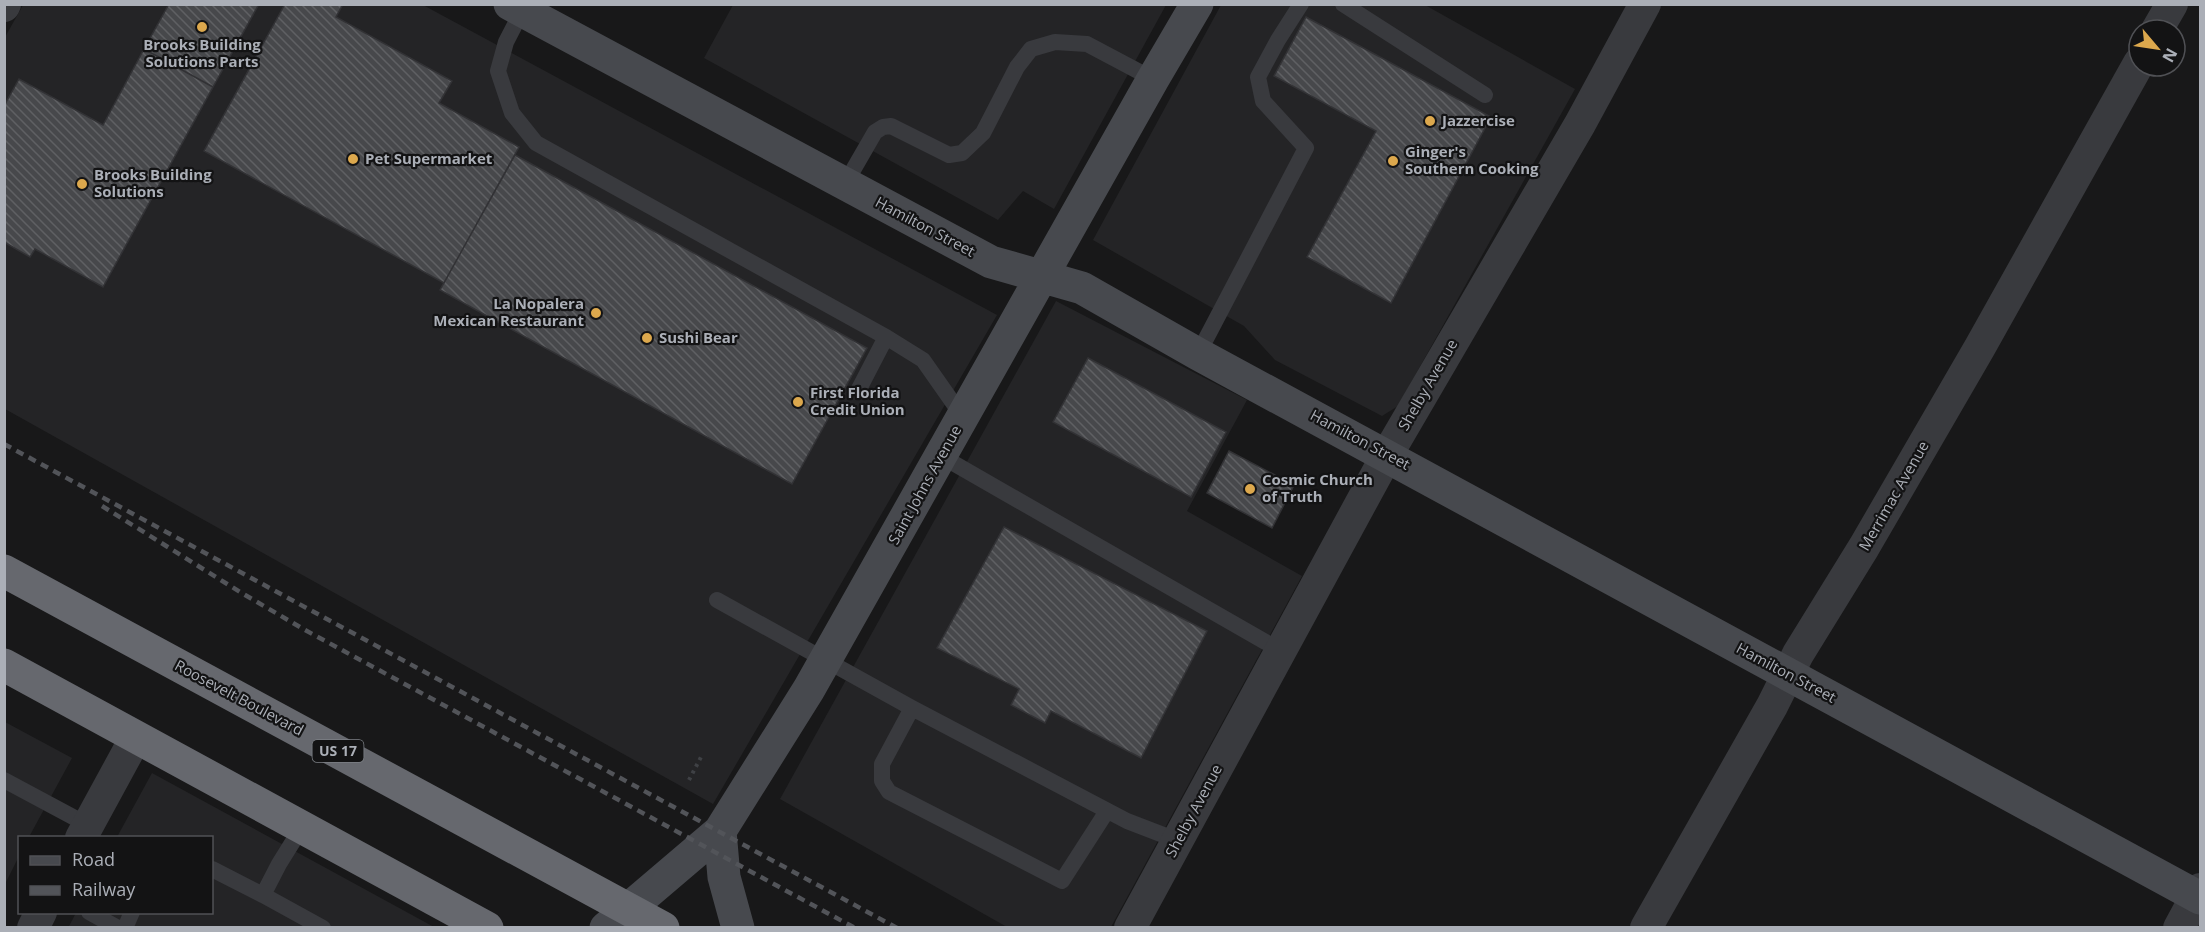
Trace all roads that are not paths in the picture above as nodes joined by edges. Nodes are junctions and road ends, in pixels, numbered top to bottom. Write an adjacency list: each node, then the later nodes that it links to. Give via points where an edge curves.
1 (1197, 4): 9 (street, Saint Johns Avenue)
2 (1301, 4): 14 (lane, via 1258,77 1263,101 1306,148)
3 (1343, 4): 10 (lane)
4 (1646, 4): 17 (street, Shelby Avenue)
5 (2172, 4): 7 (street)
6 (516, 8): 11 (street, Hamilton Street); 13 (lane, via 498,71 512,113 536,143)
7 (2164, 18)
8 (2131, 78): 24 (street, Merrimac Avenue, via 1980,347)
9 (1153, 79): 11 (lane, via 1087,44 1055,42 1031,49 1017,67 984,133 962,153 949,155 891,126 883,127 875,132); 12 (street, Saint Johns Avenue)
10 (1485, 95)
11 (845, 184): 12 (street, Hamilton Street, via 991,262)
12 (1041, 277): 14 (street, Hamilton Street, via 1082,288); 16 (street, Saint Johns Avenue)
13 (886, 337): 15 (lane); 16 (lane, via 923,360)
14 (1198, 354): 17 (street, Hamilton Street)
15 (859, 389)
16 (963, 417): 18 (street, Saint Johns Avenue)
17 (1387, 455): 21 (street, Shelby Avenue); 24 (street, Hamilton Street)
18 (941, 456): 21 (lane); 22 (street, Saint Johns Avenue)
19 (4, 571): 37 (highway, Roosevelt Boulevard / US 17)
20 (717, 600): 22 (lane)
21 (1281, 651): 32 (street, Shelby Avenue)
22 (826, 660): 25 (lane); 31 (street, Saint Johns Avenue)
23 (4, 665): 26 (highway)
24 (1788, 674): 34 (street, Hamilton Street); 44 (street, Merrimac Avenue)
25 (912, 708): 28 (lane); 28 (lane, via 882,764 882,781 889,792 1062,881)
26 (136, 736): 29 (highway); 30 (street)
27 (4, 780): 30 (lane)
28 (1107, 811): 32 (lane)
29 (302, 827): 35 (lane); 40 (highway)
30 (85, 831)
31 (720, 831): 37 (street, Saint Johns Avenue); 42 (street, via 724,877)
32 (1179, 841): 43 (street, Shelby Avenue)
33 (213, 870): 35 (lane)
34 (2199, 894): 45 (street)
35 (263, 895): 39 (lane)
36 (93, 914): 38 (lane)
37 (617, 918): 41 (highway, Roosevelt Boulevard / US 17)
38 (118, 927)
39 (323, 927)
40 (487, 927)
41 (663, 927)
42 (738, 927)
43 (1130, 927)
44 (1646, 927)
45 (2179, 927)

